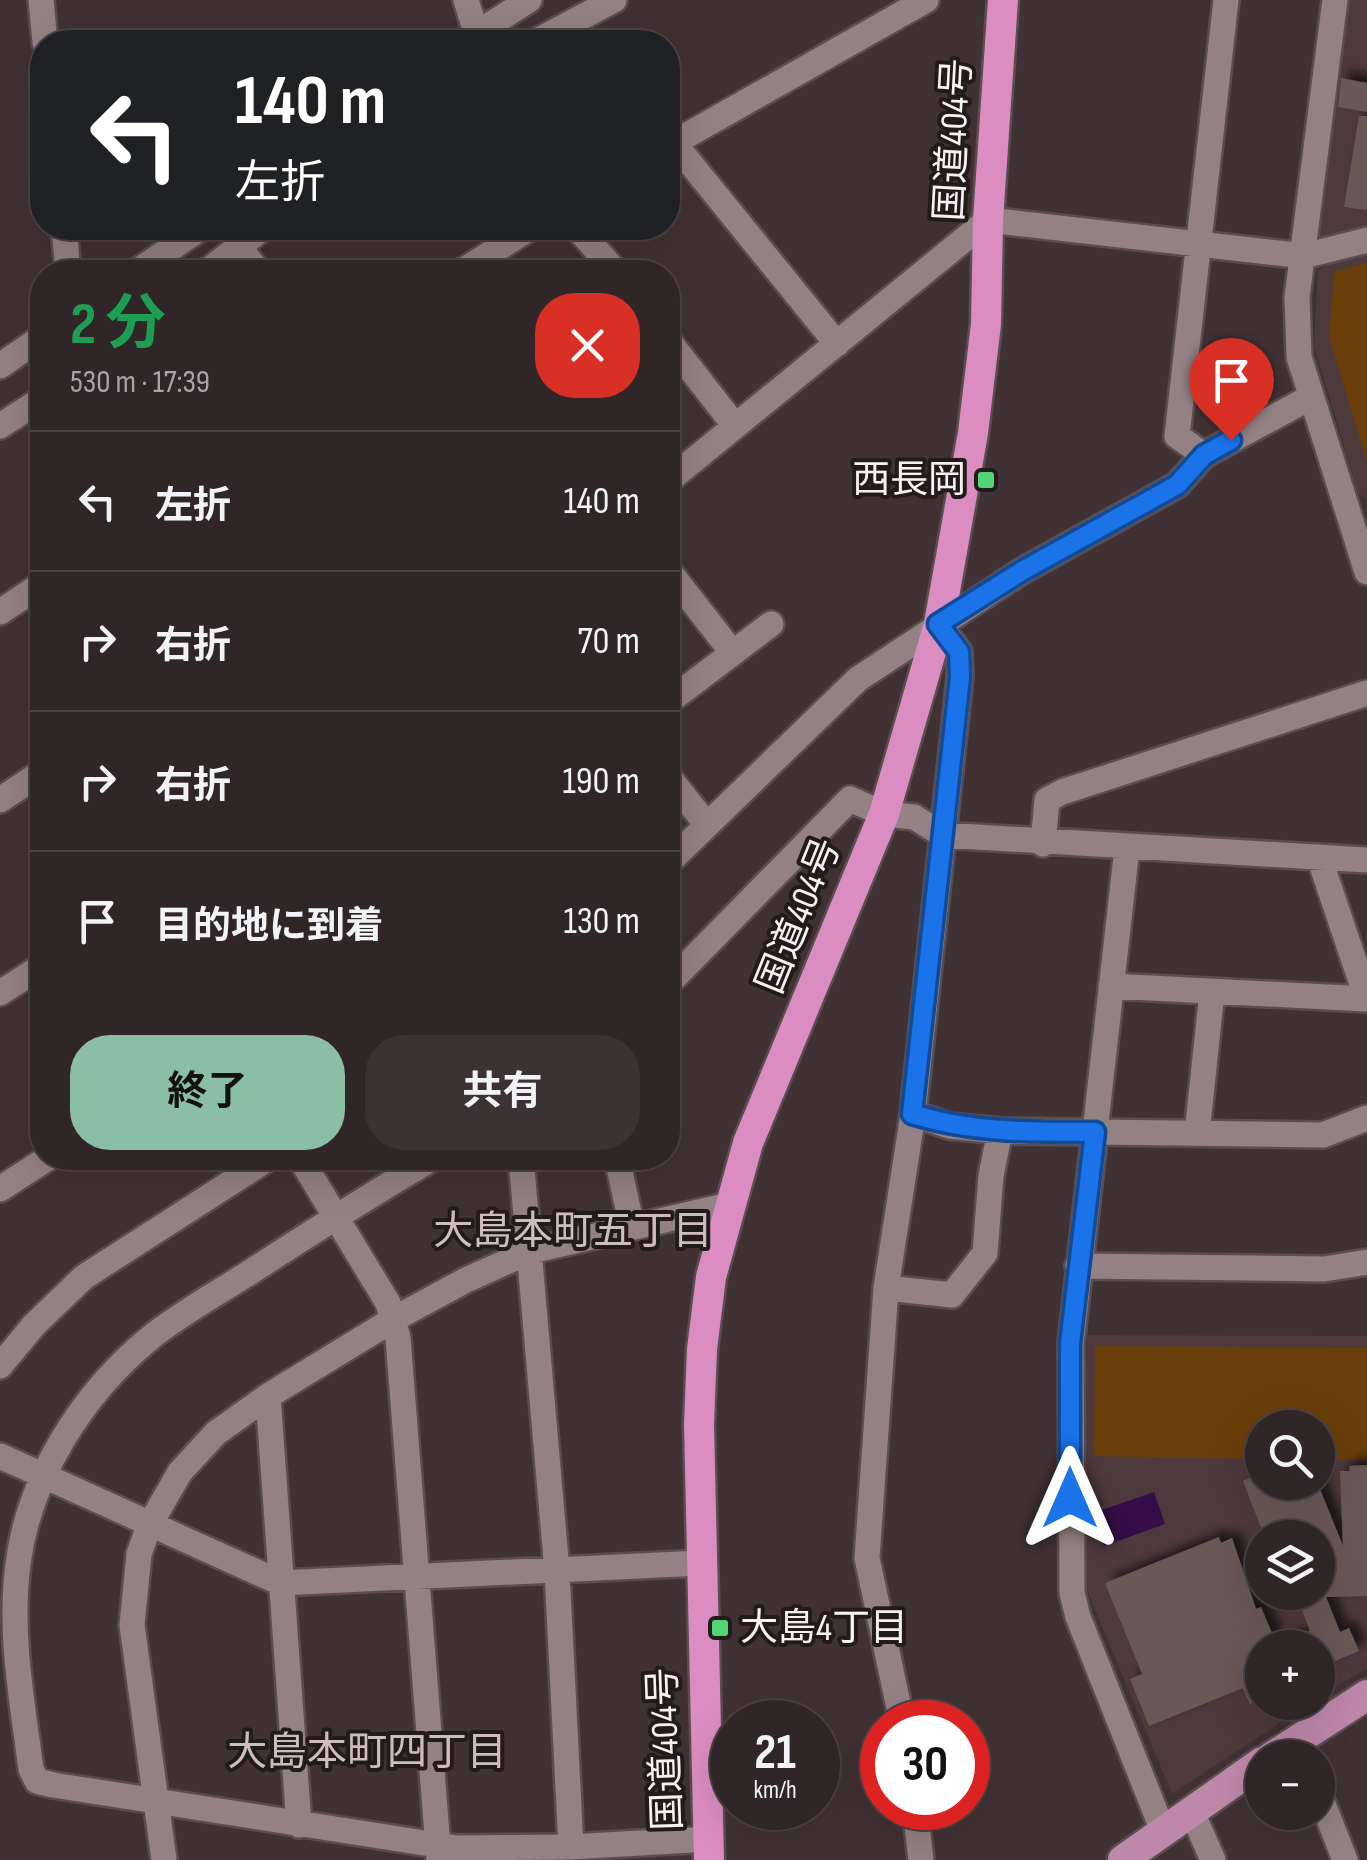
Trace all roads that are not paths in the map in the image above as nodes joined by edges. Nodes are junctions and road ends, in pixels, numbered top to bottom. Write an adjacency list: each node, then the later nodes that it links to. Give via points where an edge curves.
1 (41, 0): 9 (street)
2 (466, 0): 10 (street)
3 (529, 0): 11 (street)
4 (614, 0): 12 (street)
5 (926, 0): 13 (street)
6 (1003, 0): 15 (highway, 国道404号)
7 (1226, 0): 21 (street)
8 (1335, 0): 23 (street)
9 (44, 30)
10 (470, 30)
11 (486, 30)
12 (558, 30)
13 (680, 139)
14 (680, 155): 29 (street)
15 (988, 220): 21 (street); 29 (street); 45 (highway, 国道404号, via 986,324)
16 (183, 240): 24 (street)
17 (246, 240): 22 (street)
18 (511, 240): 27 (street)
19 (588, 240): 28 (street)
20 (1367, 240): 23 (street)
21 (1196, 242): 23 (street); 37 (street, via 1177,436)
22 (238, 246): 25 (street); 26 (street)
23 (1304, 256): 33 (street, via 1297,339)
24 (154, 260)
25 (221, 260)
26 (249, 260)
27 (480, 260)
28 (605, 260)
29 (837, 344): 36 (street)
30 (30, 345): 32 (street)
31 (680, 356): 36 (street)
32 (0, 366)
33 (1311, 396): 37 (street); 39 (street)
34 (30, 407): 35 (street)
35 (0, 426)
36 (734, 426): 38 (street)
37 (1204, 455): 45 (street, via 1177,485)
38 (680, 471)
39 (1358, 513): 40 (street)
40 (1367, 572)
41 (680, 585): 46 (street)
42 (30, 592): 43 (street)
43 (0, 612)
44 (771, 624): 46 (street)
45 (938, 624): 52 (highway, 国道404号); 53 (street, via 858,679); 54 (street, via 959,652 960,677)
46 (732, 652): 47 (street)
47 (680, 693)
48 (1367, 693): 55 (street, via 1062,792 1047,800)
49 (30, 780): 51 (street)
50 (680, 791): 53 (street)
51 (0, 800)
52 (884, 814): 54 (street, via 914,818); 60 (street, via 850,799); 78 (highway, 国道404号, via 748,1143)
53 (707, 825): 57 (street)
54 (944, 835): 55 (street); 66 (street)
55 (1043, 844): 56 (street)
56 (1127, 848): 58 (street); 62 (street)
57 (680, 851)
58 (1319, 858): 59 (street); 65 (street)
59 (1367, 860)
60 (680, 972)
61 (30, 974): 64 (street)
62 (1112, 986): 63 (street); 69 (street)
63 (1212, 992): 65 (street); 70 (street)
64 (0, 994)
65 (1367, 999)
66 (912, 1114): 68 (street); 84 (street)
67 (1367, 1118): 70 (street, via 1324,1134)
68 (1000, 1131): 69 (street); 84 (street, via 985,1253 952,1295)
69 (1095, 1132): 70 (street); 83 (street)
70 (1197, 1133)
71 (30, 1170): 77 (street)
72 (250, 1170): 86 (street, via 84,1277)
73 (307, 1170): 79 (street)
74 (413, 1170): 79 (street)
75 (523, 1170): 81 (street)
76 (620, 1170): 80 (street)
77 (0, 1189)
78 (729, 1205): 80 (street); 91 (highway, 国道404号, via 702,1349)
79 (335, 1217): 85 (street); 89 (street, via 151,1337 82,1410)
80 (632, 1226): 81 (street)
81 (531, 1251): 85 (street); 92 (street)
82 (1367, 1262): 83 (street, via 1324,1269)
83 (1078, 1266): 103 (street, via 1070,1344 1072,1592)
84 (886, 1288): 96 (street, via 867,1558)
85 (394, 1319): 87 (street); 93 (street)
86 (0, 1366)
87 (268, 1396): 90 (street, via 216,1433 180,1472); 94 (street)
88 (0, 1456): 89 (street)
89 (43, 1477): 90 (street); 99 (street, via 16,1584 14,1644 31,1769 37,1780 52,1784)
90 (149, 1526): 94 (street); 99 (street, via 139,1554 132,1625)
91 (701, 1563): 92 (street); 107 (highway, 国道404号)
92 (557, 1572): 93 (street); 105 (street)
93 (418, 1578): 94 (street); 108 (street)
94 (281, 1583): 101 (street)
95 (1367, 1695): 97 (main road)
96 (897, 1700)
97 (1311, 1740)
98 (1245, 1773): 100 (main road)
99 (156, 1799): 101 (street); 110 (street)
100 (1191, 1810): 103 (main road); 113 (street)
101 (299, 1825): 108 (street)
102 (918, 1830): 111 (street)
103 (1163, 1830): 112 (main road)
104 (1334, 1830): 109 (street)
105 (571, 1847): 107 (street); 108 (street)
106 (1367, 1847): 109 (street)
107 (709, 1850)
108 (438, 1853)
109 (1345, 1859)
110 (164, 1860)
111 (921, 1860)
112 (1123, 1860)
113 (1213, 1860)

